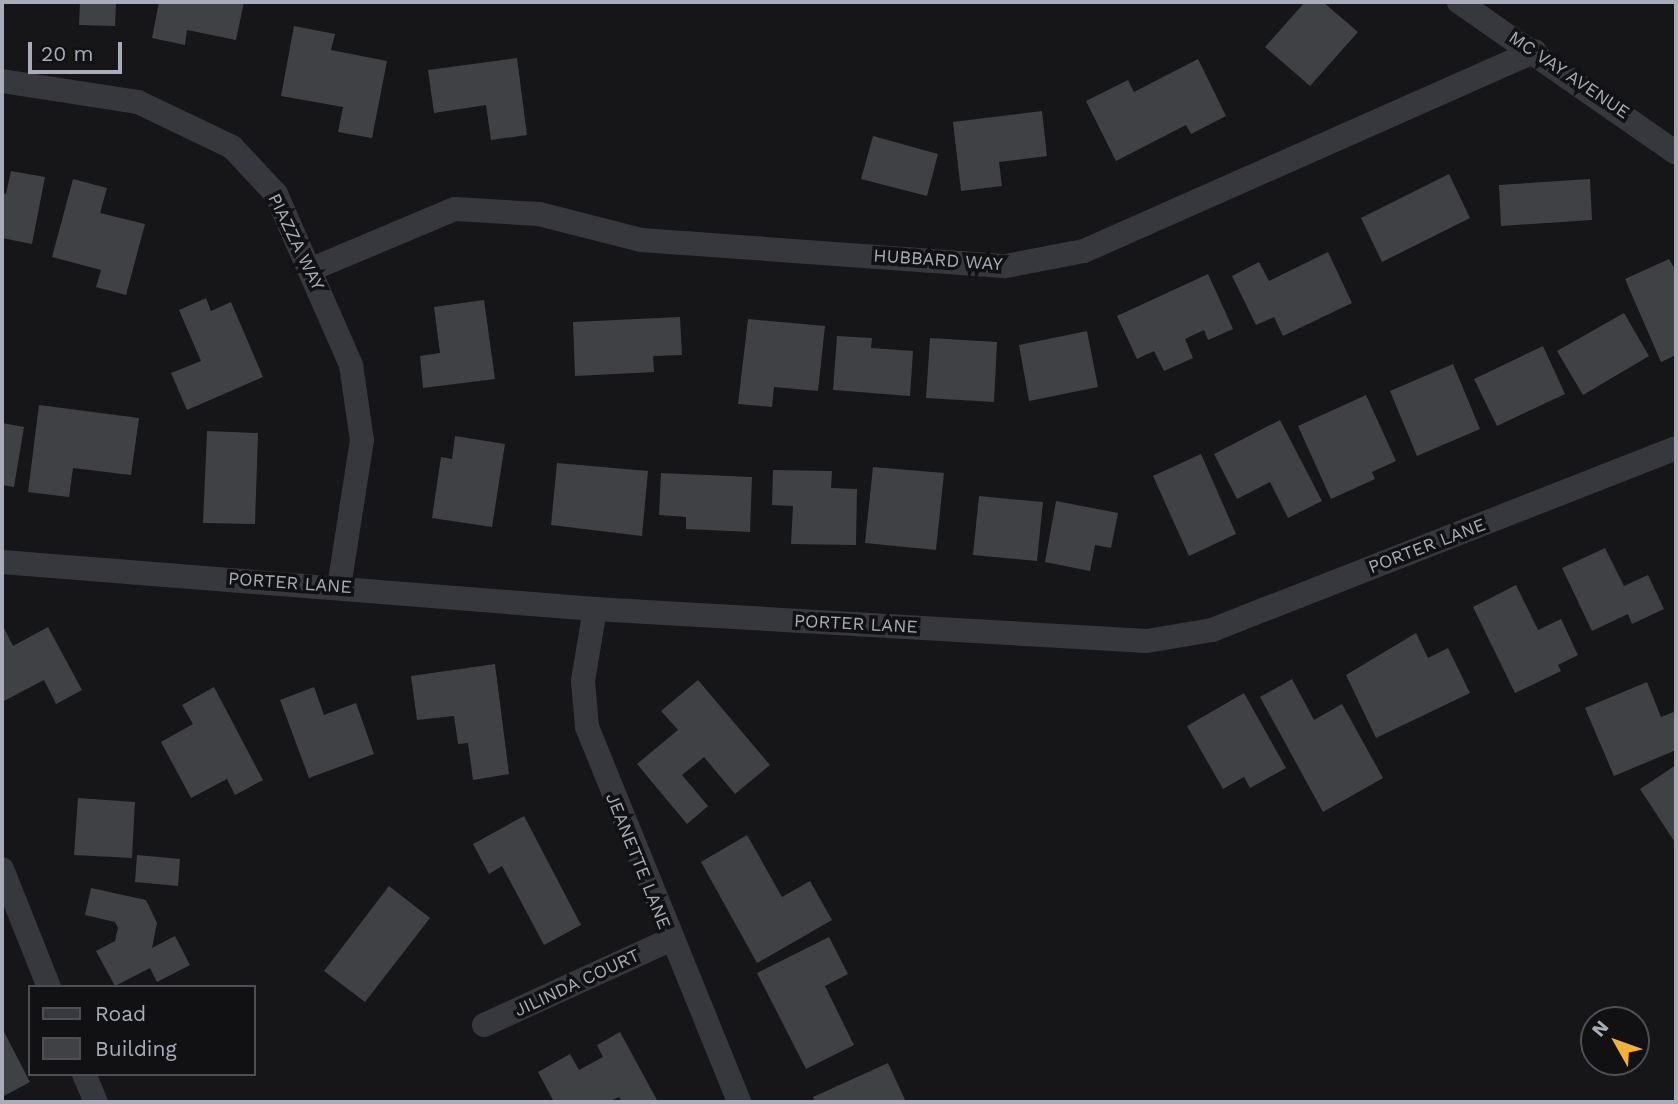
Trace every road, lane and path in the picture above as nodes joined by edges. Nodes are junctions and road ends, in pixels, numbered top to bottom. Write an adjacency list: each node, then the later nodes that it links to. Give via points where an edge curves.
1 (1459, 2): 2 (street, MC VAY AVENUE)
2 (1535, 51): 4 (street, MC VAY AVENUE); 5 (street, HUBBARD WAY, via 1084,251 1006,266 640,240 539,214 455,209)
3 (2, 81): 5 (street, PIAZZA WAY, via 138,102 232,147 276,194)
4 (1676, 153)
5 (312, 269): 8 (street, PIAZZA WAY, via 351,365 362,440)
6 (1676, 450): 9 (street, PORTER LANE, via 1212,630 1147,641)
7 (2, 562): 8 (street, PORTER LANE)
8 (339, 587): 9 (street, PORTER LANE)
9 (595, 609): 11 (street, JEANETTE LANE, via 583,681 587,727)
10 (2, 869): 12 (street)
11 (670, 940): 13 (street, JILINDA COURT); 16 (street, JEANETTE LANE)
12 (48, 985)
13 (484, 1025)
14 (85, 1076): 15 (street)
15 (96, 1102)
16 (739, 1102)

